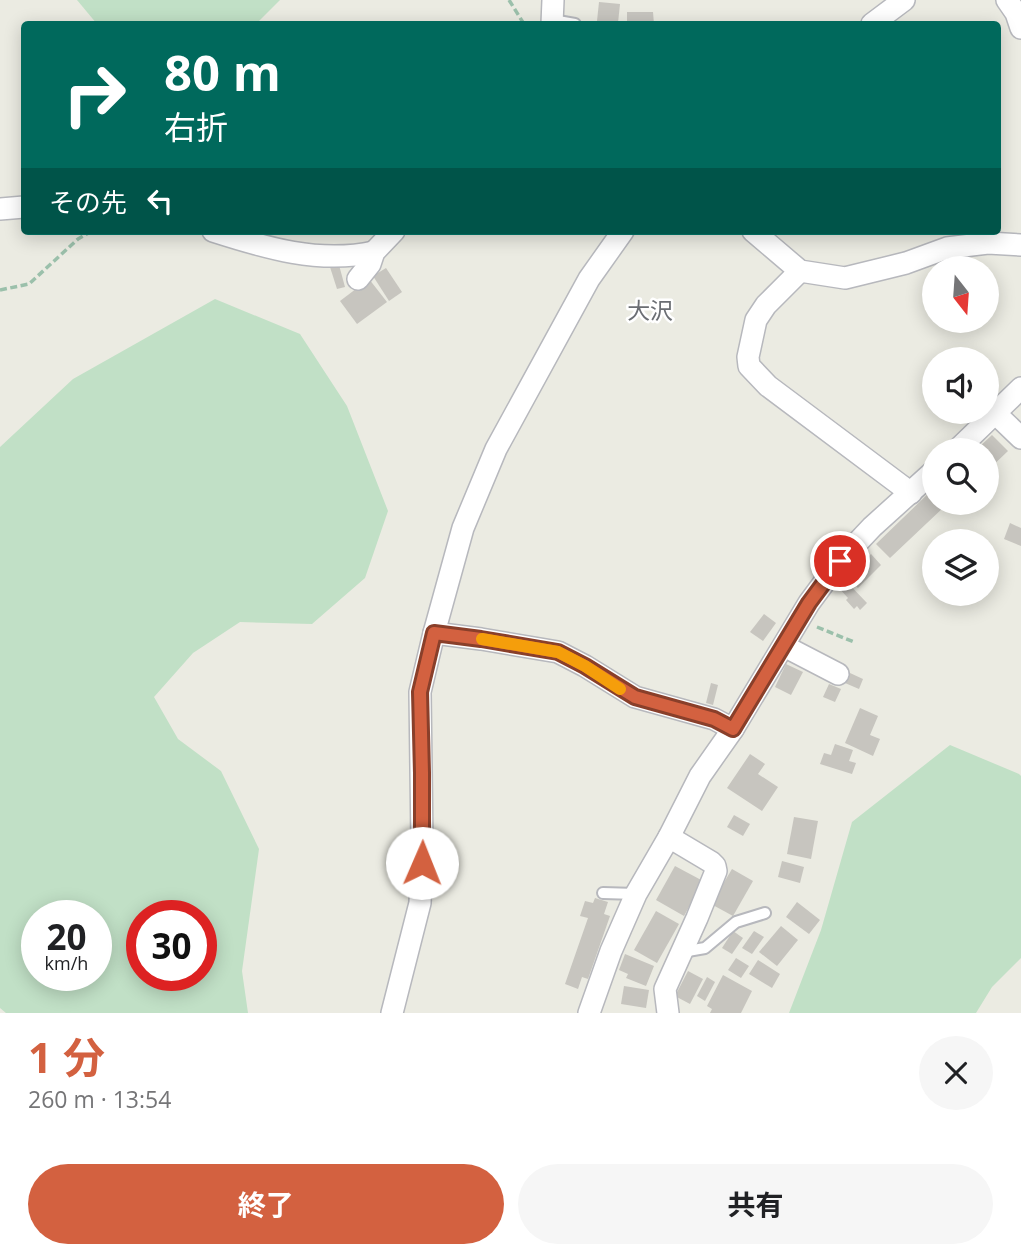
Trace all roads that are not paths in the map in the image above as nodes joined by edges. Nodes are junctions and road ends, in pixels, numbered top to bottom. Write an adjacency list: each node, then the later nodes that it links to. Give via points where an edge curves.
1 (904, 0): 2 (street)
2 (876, 21)
3 (21, 207): 4 (street)
4 (0, 209)
5 (226, 235): 10 (street, via 313,256)
6 (390, 235): 10 (street)
7 (620, 235): 21 (street, via 589,279 496,449 463,528)
8 (757, 235): 11 (street)
9 (1021, 245): 11 (street, via 947,248 845,278)
10 (374, 252): 12 (street)
11 (800, 271): 20 (street, via 756,320 749,366 768,386)
12 (358, 279)
13 (1021, 388): 14 (street)
14 (999, 409)
15 (999, 417): 18 (street)
16 (984, 424): 17 (street)
17 (969, 438)
18 (1021, 438)
19 (922, 482): 20 (street)
20 (911, 493): 22 (street, via 840,561)
21 (434, 633): 24 (street, via 558,652 635,697 714,719); 30 (street, via 420,692 421,903)
22 (784, 646): 23 (street); 24 (street)
23 (838, 674)
24 (733, 729): 25 (street, via 700,776)
25 (670, 837): 27 (street); 29 (street, via 711,862 716,871)
26 (603, 893): 27 (lane)
27 (636, 894): 31 (street)
28 (765, 913): 29 (lane, via 736,922 705,948)
29 (682, 952): 32 (street, via 665,989)
30 (392, 1013)
31 (589, 1013)
32 (668, 1013)

